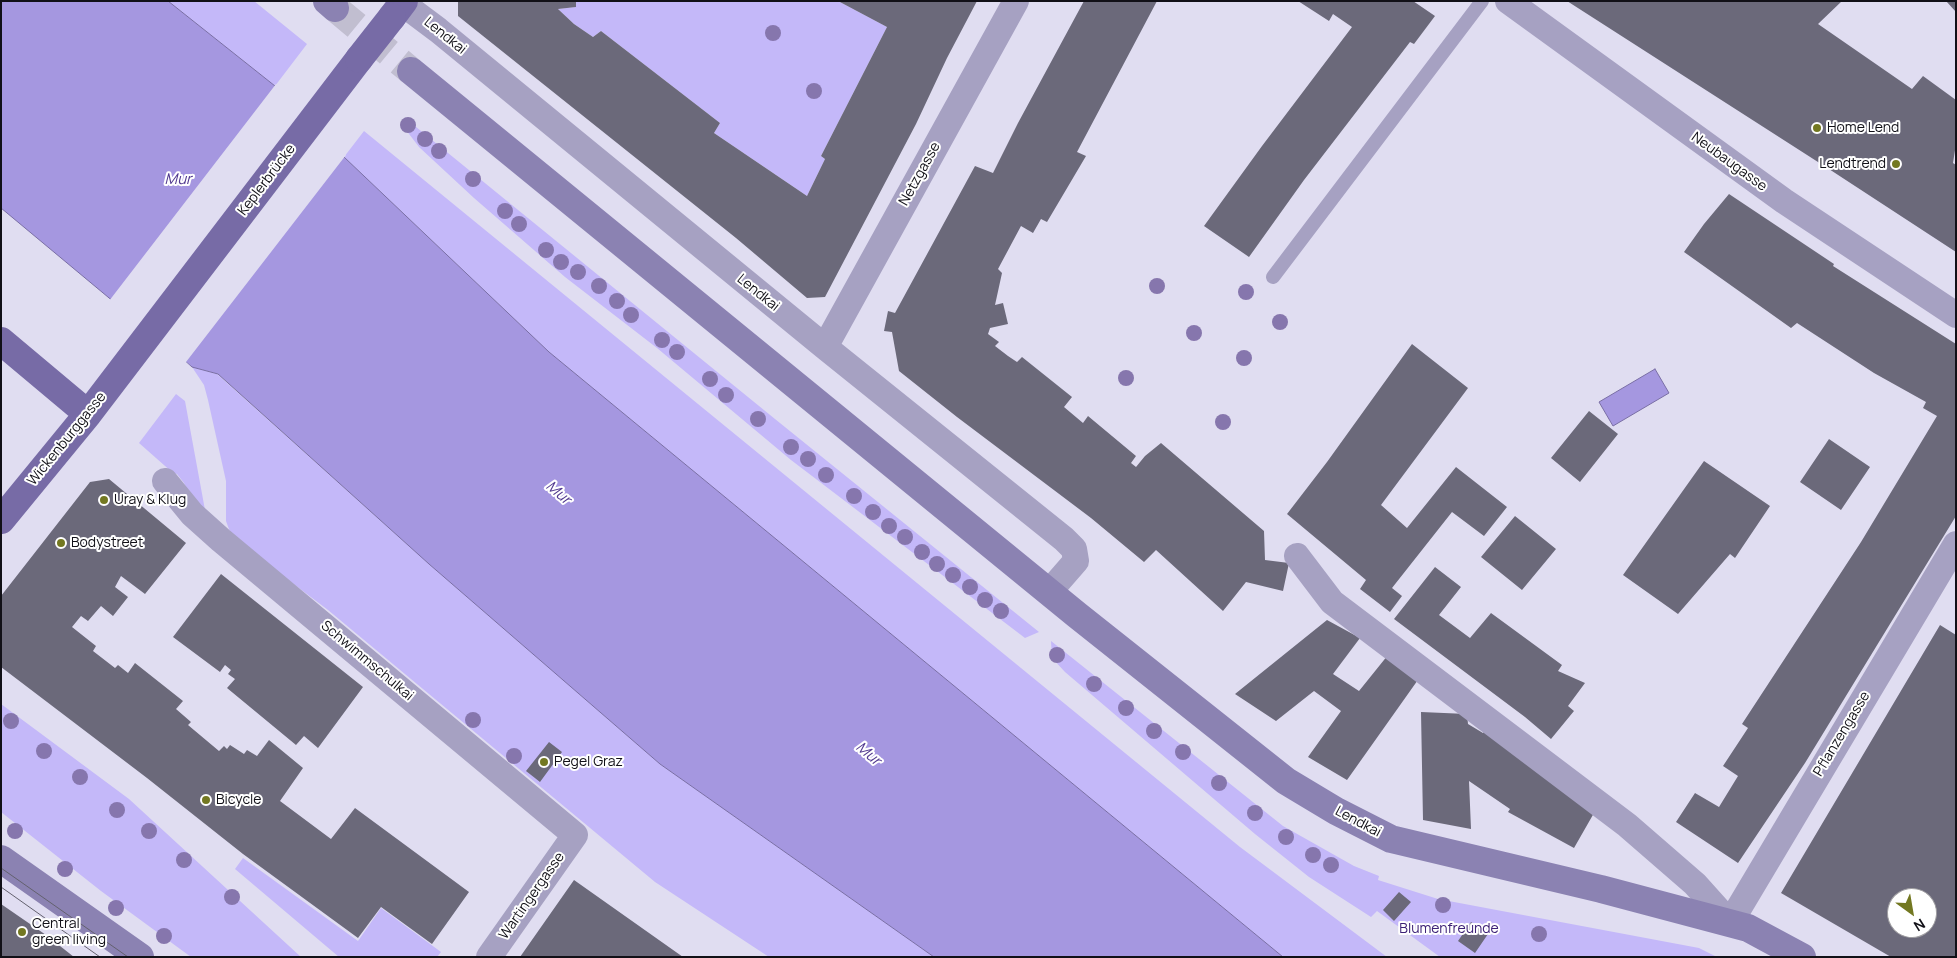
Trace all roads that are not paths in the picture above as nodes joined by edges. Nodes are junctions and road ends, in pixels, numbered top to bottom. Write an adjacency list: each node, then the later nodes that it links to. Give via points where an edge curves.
1 (1016, 1): 9 (street, Netzgasse)
2 (1482, 1): 6 (lane)
3 (1508, 1): 7 (street, Neubaugasse, via 1784,201)
4 (399, 6): 9 (street, Lendkai, via 438,30); 10 (main road, Keplerbrücke, bridge)
5 (411, 71): 16 (main road, Lendkai)
6 (1274, 277)
7 (1956, 315)
8 (1, 341): 11 (main road)
9 (825, 347): 16 (street, Lendkai, via 1074,549 1076,561)
10 (131, 358): 11 (main road, Wickenburggasse)
11 (88, 414): 13 (main road, Wickenburggasse)
12 (165, 481): 17 (street, Schwimmschulkai, via 192,514 221,540)
13 (1, 520)
14 (1956, 544): 19 (street, Pflanzengasse)
15 (1297, 556): 19 (street, Lendkai, via 1332,602 1627,825 1695,884)
16 (1049, 592): 19 (main road, Lendkai, via 1286,781 1391,839)
17 (575, 835): 21 (street, Wartingergasse)
18 (1, 859): 20 (main road)
19 (1730, 923): 22 (main road, Lendkai, via 1748,928)
20 (140, 957)
21 (489, 957)
22 (1802, 957)

